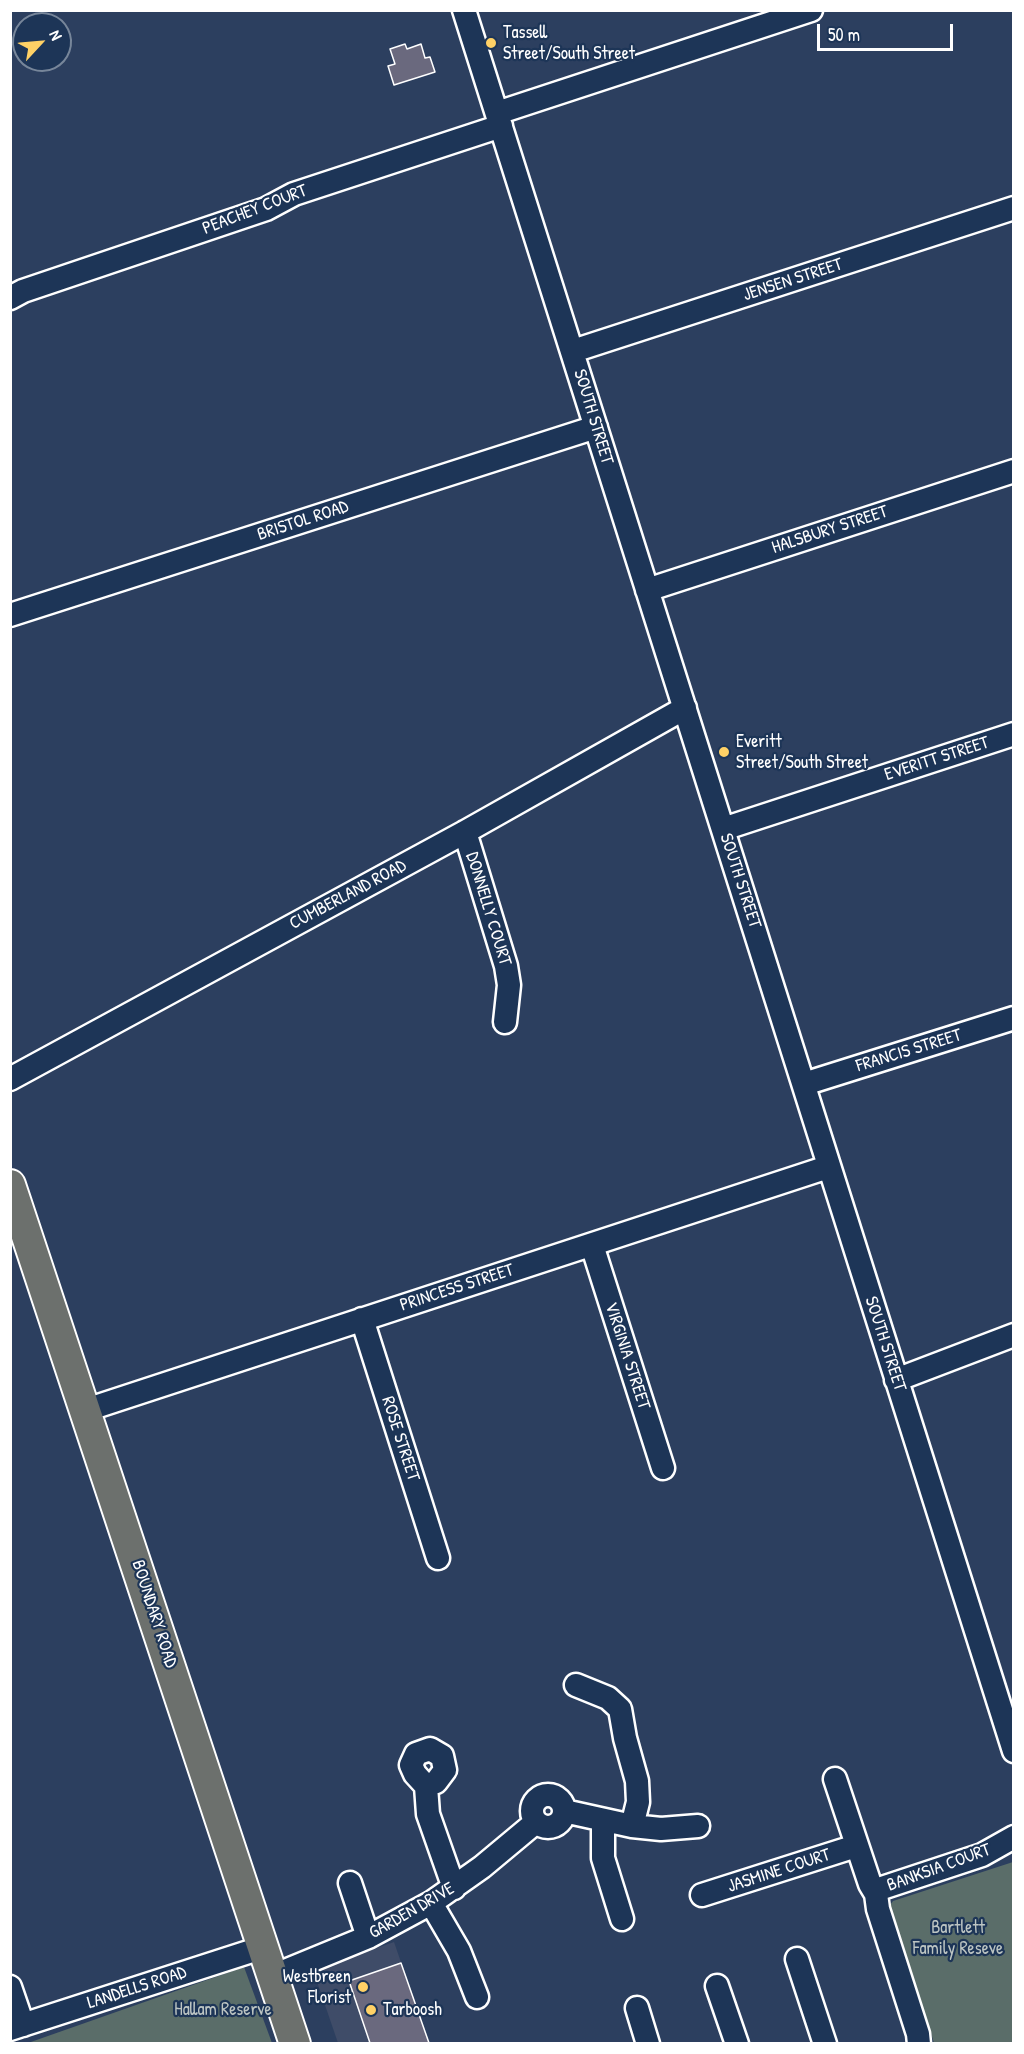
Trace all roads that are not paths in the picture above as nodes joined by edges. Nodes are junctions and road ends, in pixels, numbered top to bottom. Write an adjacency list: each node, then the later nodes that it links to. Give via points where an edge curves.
1 (464, 10): 3 (street, SOUTH STREET)
2 (811, 10): 3 (street, PEACHEY COURT)
3 (499, 120): 5 (street, PEACHEY COURT, via 294,194 266,209); 6 (street, SOUTH STREET)
4 (1014, 208): 6 (street, JENSEN STREET)
5 (10, 298)
6 (573, 351): 7 (street, SOUTH STREET)
7 (596, 427): 9 (street, SOUTH STREET); 10 (street, BRISTOL ROAD)
8 (1014, 471): 9 (street, HALSBURY STREET)
9 (647, 590): 11 (street, SOUTH STREET)
10 (10, 615)
11 (685, 708): 13 (street, SOUTH STREET); 14 (street, CUMBERLAND ROAD)
12 (1014, 734): 13 (street, EVERITT STREET)
13 (723, 829): 18 (street, SOUTH STREET)
14 (465, 832): 16 (street, DONNELLY COURT, via 506,966 509,985); 17 (street, CUMBERLAND ROAD)
15 (1014, 1018): 18 (street, FRANCIS STREET)
16 (505, 1022)
17 (10, 1080)
18 (804, 1084): 19 (street, SOUTH STREET)
19 (828, 1167): 21 (street, PRINCESS STREET); 24 (street, SOUTH STREET)
20 (10, 1185): 25 (main road, BOUNDARY ROAD)
21 (592, 1245): 22 (street, PRINCESS STREET); 26 (street, VIRGINIA STREET)
22 (362, 1319): 25 (street, PRINCESS STREET); 27 (street, ROSE STREET)
23 (1014, 1335): 24 (street)
24 (896, 1380): 29 (street, SOUTH STREET)
25 (86, 1410): 44 (main road, BOUNDARY ROAD)
26 (663, 1468)
27 (438, 1558)
28 (576, 1684): 33 (street, via 608,1698 620,1709 638,1781)
29 (1014, 1751)
30 (836, 1779): 36 (street)
31 (426, 1786): 38 (street, via 428,1814)
32 (603, 1821): 33 (street); 38 (street, GARDEN DRIVE, via 564,1811 562,1820 554,1826 544,1827 536,1822); 42 (street, via 603,1858)
33 (632, 1826): 34 (street)
34 (698, 1826)
35 (1014, 1837): 39 (street, BANKSIA COURT, via 982,1855 882,1888)
36 (856, 1846): 39 (street); 40 (street, JASMINE COURT)
37 (350, 1883): 43 (street)
38 (454, 1887): 41 (street, GARDEN DRIVE)
39 (876, 1894): 56 (street, BANKSIA COURT)
40 (702, 1895)
41 (431, 1903): 43 (street, GARDEN DRIVE); 49 (street, via 459,1951)
42 (622, 1919)
43 (368, 1937): 46 (street, GARDEN DRIVE)
44 (264, 1947): 46 (main road, BOUNDARY ROAD); 51 (street, LANDELLS ROAD)
45 (797, 1959): 55 (street)
46 (273, 1977): 52 (main road, BOUNDARY ROAD)
47 (717, 1986): 54 (street)
48 (10, 1987): 51 (street)
49 (477, 1997)
50 (637, 2008): 53 (street)
51 (17, 2027)
52 (295, 2043)
53 (648, 2043)
54 (736, 2043)
55 (825, 2043)
56 (919, 2043)

